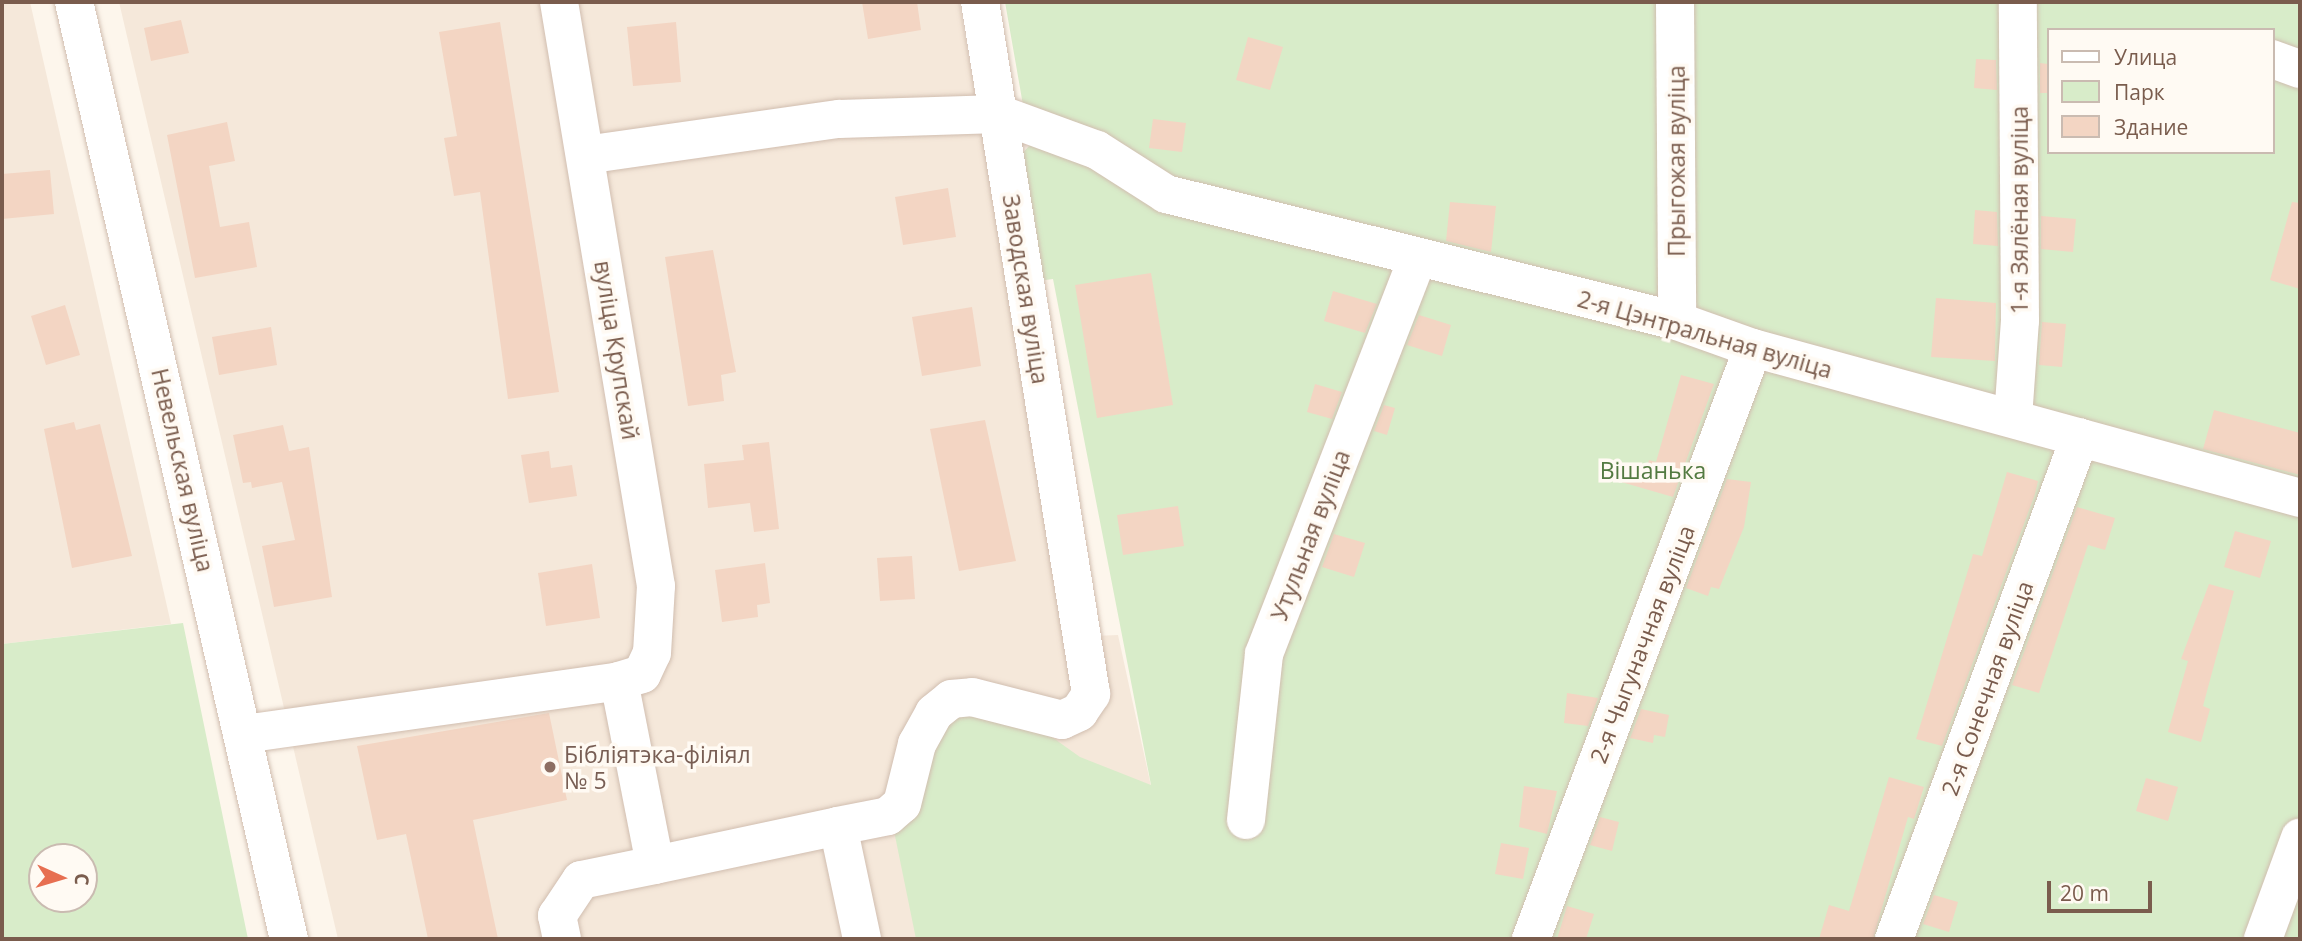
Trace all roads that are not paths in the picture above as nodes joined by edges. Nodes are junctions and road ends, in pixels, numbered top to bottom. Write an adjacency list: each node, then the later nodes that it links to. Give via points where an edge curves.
1 (74, 2): 17 (street, Невельская вуліца)
2 (559, 2): 9 (street, вуліца Крупскай)
3 (980, 2): 8 (street, Заводская вуліца)
4 (1675, 2): 11 (street, Прыгожая вуліца)
5 (2018, 2): 13 (street, 1-я Зялёная вуліца, via 2020,321)
6 (2274, 61): 7 (street)
7 (2300, 69)
8 (999, 114): 9 (street, via 839,119); 10 (street, 2-я Цэнтральная вуліца, via 1097,150 1166,194); 19 (street, Заводская вуліца, via 1071,577 1092,671 1091,694 1079,712 1044,720 972,697 951,699 934,713 917,744 902,804 888,816)
9 (585, 155): 16 (street, вуліца Крупскай, via 656,586 652,653 642,674)
10 (1417, 260): 11 (street, 2-я Цэнтральная вуліца); 18 (street, Утульная вуліца, via 1264,654)
11 (1677, 321): 12 (street, 2-я Цэнтральная вуліца)
12 (1753, 348): 13 (street, 2-я Цэнтральная вуліца); 25 (street, 2-я Чыгуначная вуліца)
13 (2013, 418): 14 (street, 2-я Цэнтральная вуліца)
14 (2080, 438): 15 (street, 2-я Цэнтральная вуліца); 26 (street, 2-я Сонечная вуліца)
15 (2300, 498)
16 (619, 681): 17 (street); 21 (street)
17 (244, 734): 22 (street, Невельская вуліца)
18 (1246, 820)
19 (838, 826): 21 (street, Заводская вуліца); 24 (street)
20 (2300, 838): 27 (street)
21 (655, 864): 23 (street, Заводская вуліца, via 581,880 557,916)
22 (289, 939)
23 (562, 939)
24 (862, 939)
25 (1531, 939)
26 (1894, 939)
27 (2263, 939)

